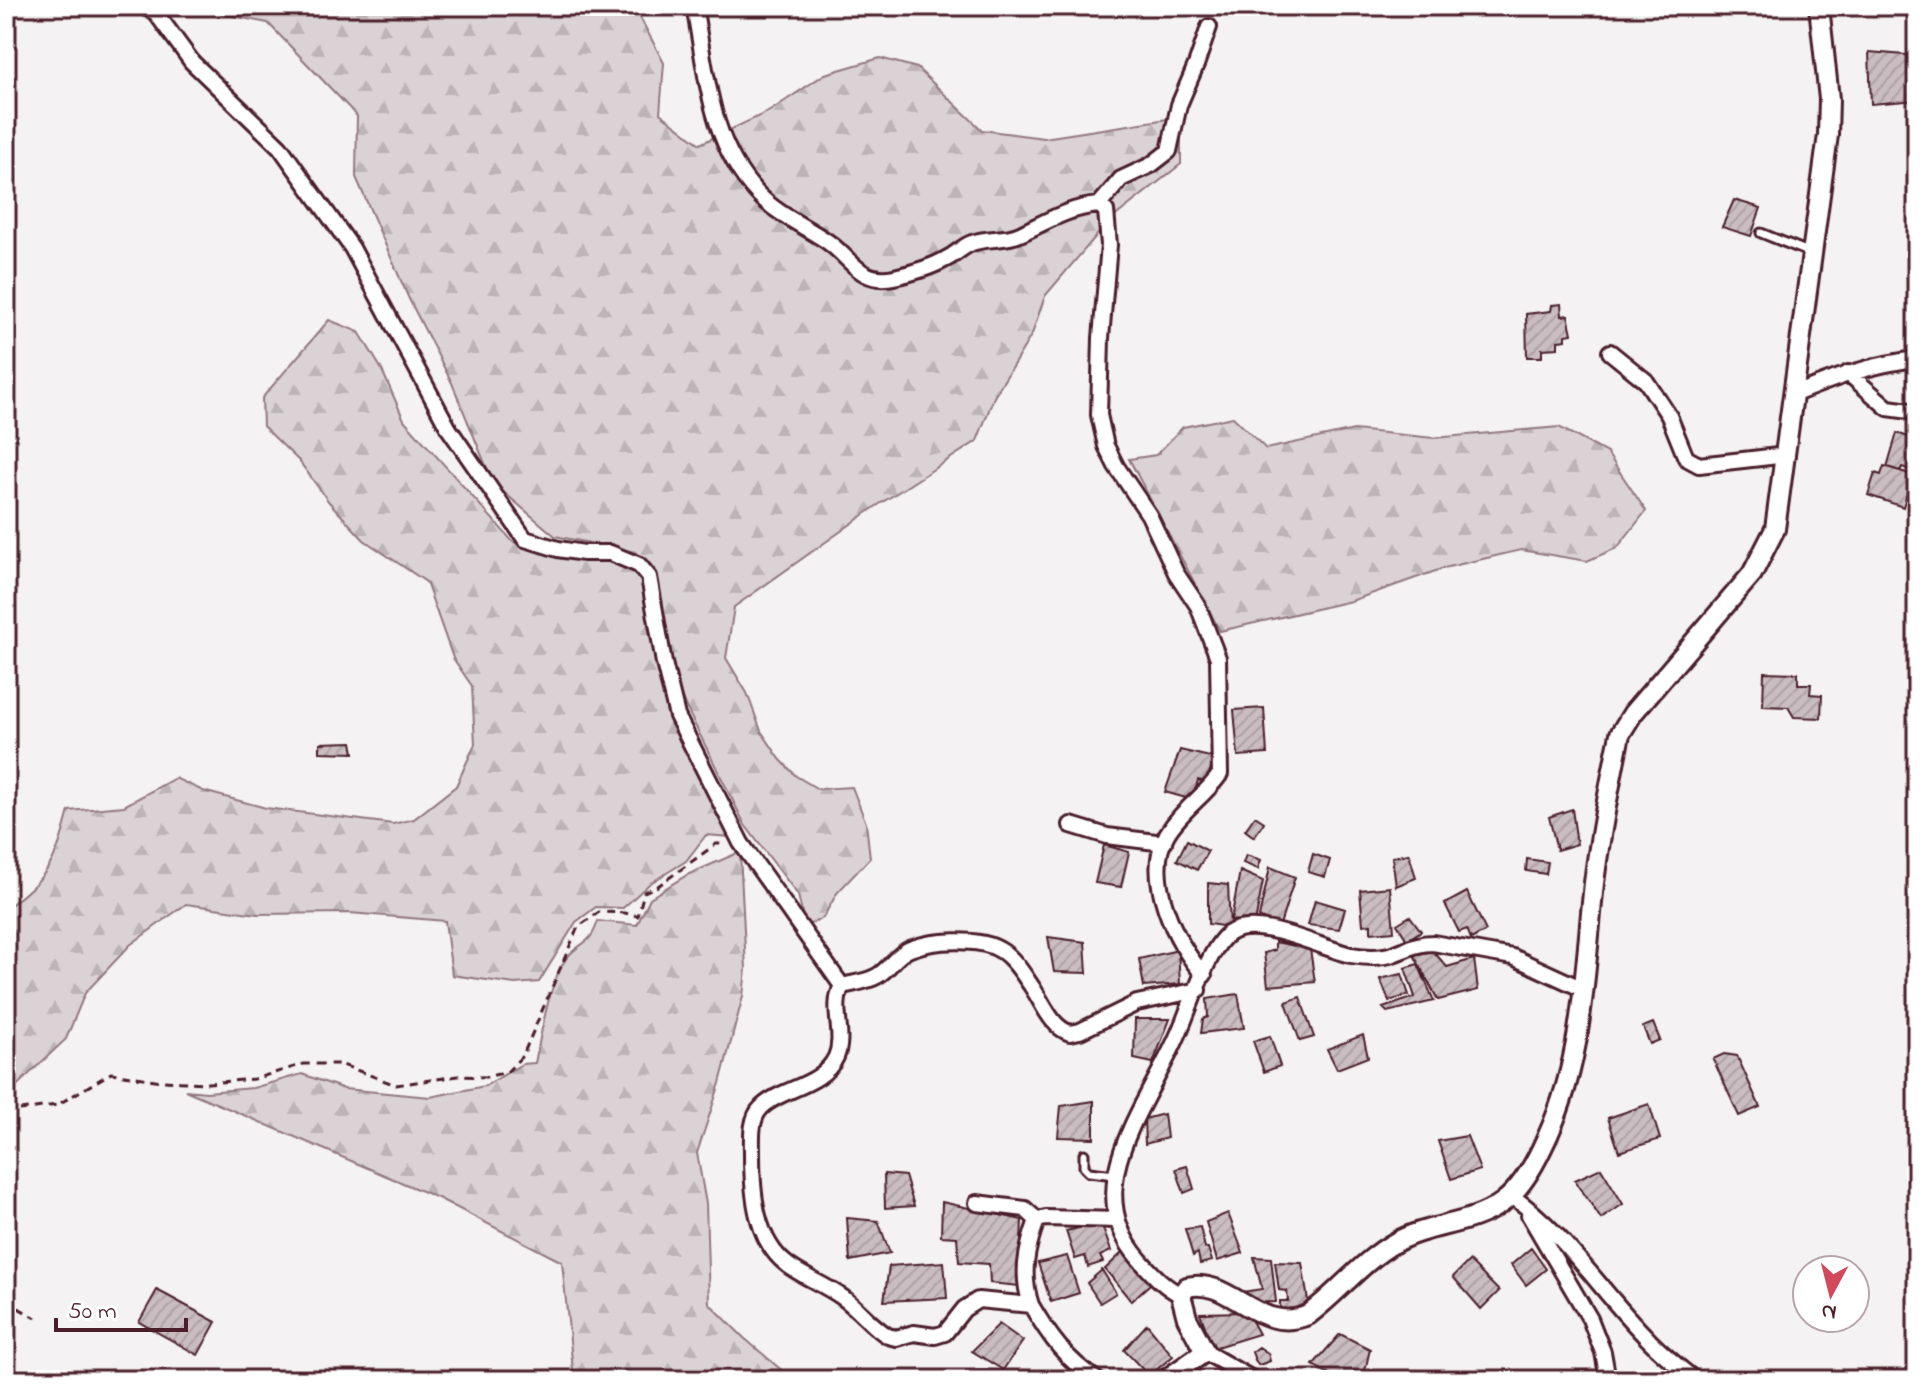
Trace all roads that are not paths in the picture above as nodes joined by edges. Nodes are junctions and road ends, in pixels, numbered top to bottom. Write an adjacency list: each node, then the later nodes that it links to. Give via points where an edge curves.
1 (144, 6): 17 (street, via 156,13 192,62 280,147 352,248 449,429 525,539 573,551 610,553 639,565 649,577 677,716 741,843)
2 (694, 6): 5 (street, via 717,129 733,161 759,194 872,279 913,273 972,243 1017,236 1053,216)
3 (1819, 6): 7 (street, via 1829,115)
4 (1209, 27): 5 (street, via 1179,105 1169,151 1121,179)
5 (1099, 205): 15 (street, via 1106,211 1109,245 1099,415 1106,446 1198,606 1218,658 1220,774 1176,821)
6 (1761, 233): 7 (lane)
7 (1813, 253): 11 (street)
8 (1610, 352): 13 (street, via 1646,381 1669,416 1686,458 1699,465)
9 (1917, 359): 10 (street)
10 (1848, 373): 11 (street); 12 (street, via 1888,408)
11 (1795, 394): 13 (street)
12 (1917, 412)
13 (1787, 455): 19 (street, via 1780,511 1763,557 1620,734 1595,881)
14 (1071, 825): 15 (street)
15 (1164, 843): 16 (street, via 1158,867 1167,912 1182,948)
16 (1204, 975): 18 (street); 19 (street, via 1228,934 1254,928 1354,956 1390,955 1421,943 1487,952 1532,965)
17 (842, 986): 18 (street, via 875,978 909,949 956,942 1002,950 1054,1022 1070,1033 1137,1003); 27 (street, via 835,1004 836,1056 820,1075 762,1106 754,1122 752,1177 769,1243 787,1265 823,1284 896,1338 945,1333 978,1300)
18 (1198, 990): 21 (street, via 1127,1135)
19 (1585, 990): 22 (street, via 1575,1055 1556,1121)
20 (1084, 1154): 21 (lane, via 1089,1172)
21 (1115, 1175): 25 (street)
22 (1517, 1199): 26 (street, via 1398,1241 1296,1320 1265,1316 1205,1286 1187,1287); 32 (street, via 1590,1319); 33 (street, via 1576,1256 1647,1339)
23 (977, 1203): 24 (street, via 1025,1209)
24 (1037, 1220): 25 (street); 27 (street, via 1025,1258)
25 (1117, 1220): 26 (street, via 1136,1256)
26 (1181, 1295): 28 (street)
27 (1031, 1305): 29 (street, via 1064,1354)
28 (1205, 1352): 30 (street); 31 (street)
29 (1097, 1380)
30 (1165, 1380)
31 (1254, 1380)
32 (1608, 1380)
33 (1695, 1380)

